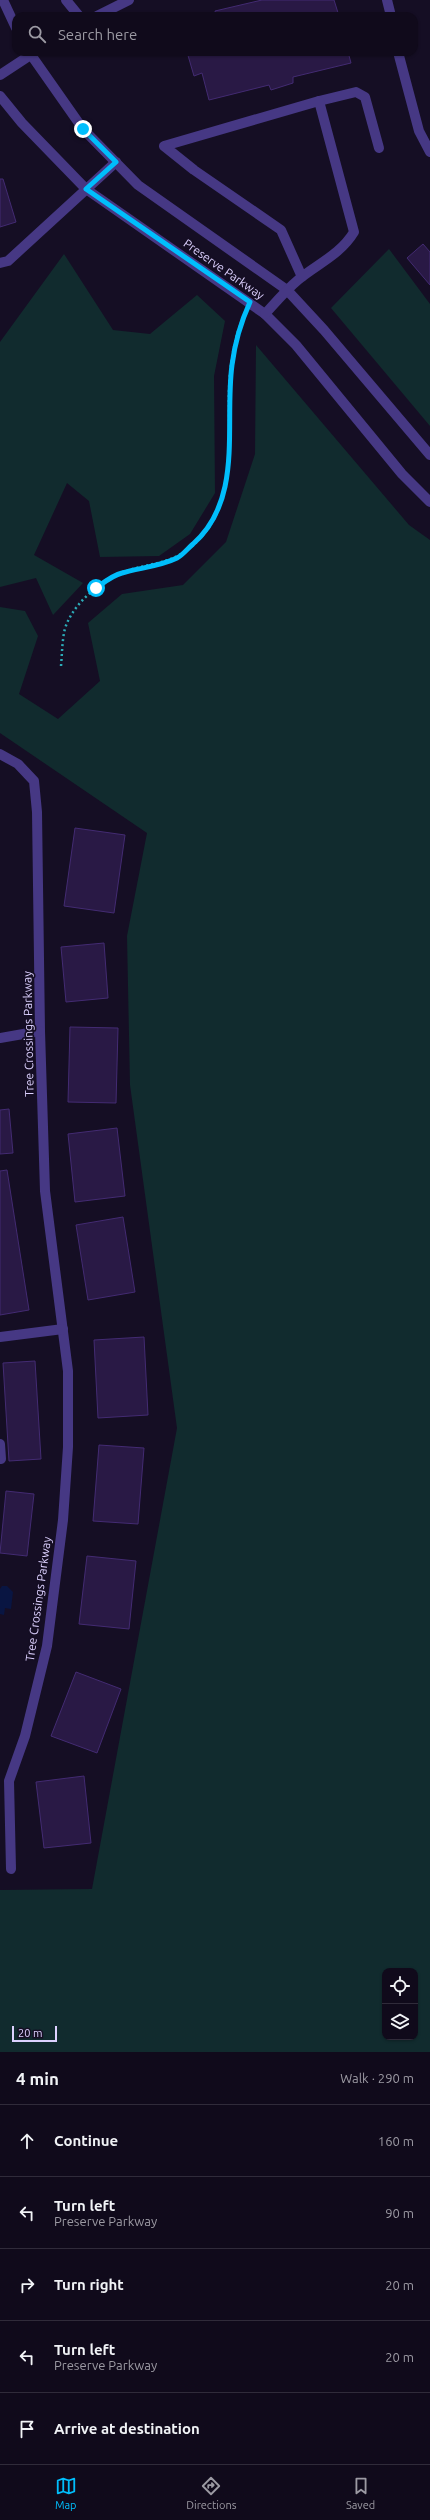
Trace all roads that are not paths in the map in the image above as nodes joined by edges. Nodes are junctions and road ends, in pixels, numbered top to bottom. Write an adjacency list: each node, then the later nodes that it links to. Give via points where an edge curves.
1 (4, 0): 8 (street)
2 (66, 0): 5 (street)
3 (129, 0): 6 (street)
4 (387, 0): 7 (street)
5 (76, 12)
6 (105, 12)
7 (390, 12)
8 (12, 19)
9 (27, 56): 12 (street)
10 (33, 56): 17 (street, Preserve Parkway, via 83,129)
11 (399, 56): 16 (street, via 420,131)
12 (0, 75)
13 (0, 96): 18 (street, Preserve Parkway, via 22,123)
14 (319, 101): 15 (street, via 356,92 365,97); 20 (street, via 354,232 346,244); 20 (street, via 164,146 205,178 281,230)
15 (379, 148)
16 (430, 152)
17 (116, 162): 18 (street); 21 (street, Preserve Parkway, via 138,185)
18 (86, 189): 19 (street, via 8,261); 22 (street, Preserve Parkway)
19 (0, 263)
20 (302, 277): 21 (street)
21 (287, 290): 22 (street); 23 (street, Preserve Parkway)
22 (265, 314): 24 (street, Preserve Parkway, via 296,345 402,474)
23 (430, 455)
24 (430, 502)
25 (0, 754): 26 (street, Tree Crossings Parkway, via 18,764 34,781 37,812)
26 (40, 1031): 27 (street); 28 (street, Tree Crossings Parkway, via 45,1191)
27 (0, 1038)
28 (63, 1329): 29 (street); 32 (street, Tree Crossings Parkway, via 68,1371 68,1447 63,1520 47,1646 25,1736 9,1781)
29 (0, 1337)
30 (0, 1444): 31 (street)
31 (1, 1459)
32 (11, 1869)

